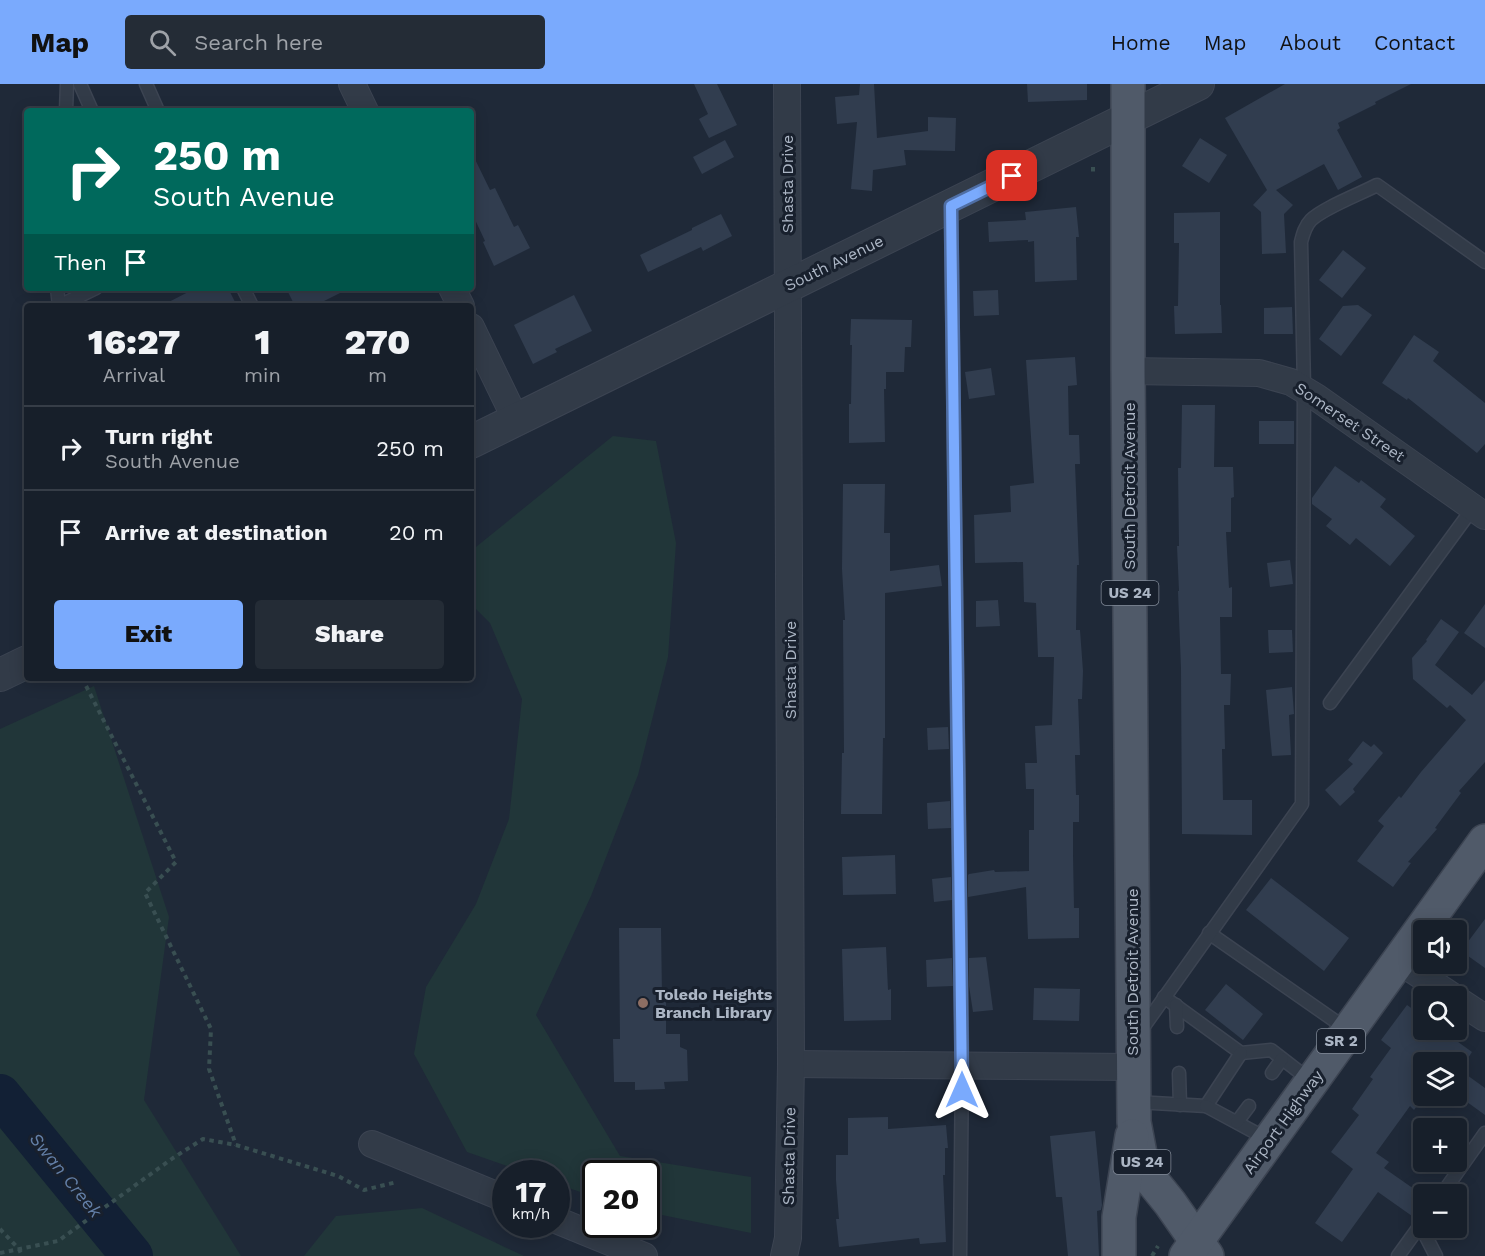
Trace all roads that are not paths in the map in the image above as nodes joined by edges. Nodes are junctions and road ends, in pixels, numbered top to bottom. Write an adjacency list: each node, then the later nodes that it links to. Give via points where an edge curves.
1 (67, 84): 8 (lane)
2 (80, 84): 9 (lane)
3 (146, 84): 10 (lane)
4 (352, 84): 11 (street)
5 (787, 84): 15 (street, Shasta Drive)
6 (1128, 84): 12 (main road, South Detroit Avenue / US 24)
7 (1198, 84): 12 (street, South Avenue)
8 (66, 108)
9 (91, 108)
10 (158, 108)
11 (364, 108)
12 (1128, 118): 13 (street, South Avenue); 19 (main road, South Detroit Avenue / US 24)
13 (951, 206): 15 (street, South Avenue); 39 (lane)
14 (1485, 262): 20 (lane, via 1377,185 1322,212 1311,220 1301,242)
15 (788, 285): 21 (street, South Avenue); 38 (street, Shasta Drive)
16 (90, 291): 17 (lane)
17 (65, 303)
18 (474, 333): 21 (street)
19 (1128, 371): 20 (street, Somerset Street, via 1258,373); 36 (main road, South Detroit Avenue / US 24)
20 (1304, 388): 23 (street, Somerset Street); 26 (lane, via 1302,804)
21 (516, 420): 22 (street, South Avenue)
22 (474, 441)
23 (1479, 512): 24 (lane)
24 (1330, 703)
25 (1485, 841): 27 (main road, Airport Highway / SR 2)
26 (1209, 933): 29 (lane); 34 (lane)
27 (1399, 961): 28 (street); 34 (main road, Airport Highway / SR 2)
28 (1437, 986)
29 (1164, 997): 30 (lane); 36 (lane)
30 (1176, 1005): 33 (lane); 35 (lane)
31 (1467, 1006): 32 (street)
32 (1485, 1018)
33 (1177, 1027)
34 (1349, 1031): 42 (main road, Airport Highway / SR 2)
35 (1241, 1053): 37 (lane, via 1271,1050); 44 (lane)
36 (1133, 1054): 39 (street); 46 (main road, US 24)
37 (1282, 1059): 41 (lane); 42 (lane)
38 (792, 1064): 39 (street); 58 (street, Shasta Drive, via 788,1238)
39 (962, 1066): 59 (lane)
40 (1179, 1073): 43 (lane)
41 (1272, 1073)
42 (1312, 1082): 49 (main road, Airport Highway / SR 2)
43 (1180, 1105): 44 (lane); 46 (lane)
44 (1206, 1106): 47 (lane)
45 (1248, 1106): 47 (lane)
46 (1133, 1112): 56 (main road, US 24, via 1141,1160); 60 (main road, via 1119,1217)
47 (1237, 1122): 49 (lane)
48 (1485, 1133): 51 (lane)
49 (1270, 1140): 56 (main road, Airport Highway / SR 2)
50 (372, 1144): 52 (street)
51 (1449, 1184)
52 (492, 1193)
53 (570, 1226): 57 (street)
54 (1413, 1235): 61 (lane)
55 (1429, 1238): 62 (lane)
56 (1187, 1250)
57 (645, 1256)
58 (784, 1256)
59 (960, 1256)
60 (1119, 1256)
61 (1398, 1256)
62 (1436, 1256)

